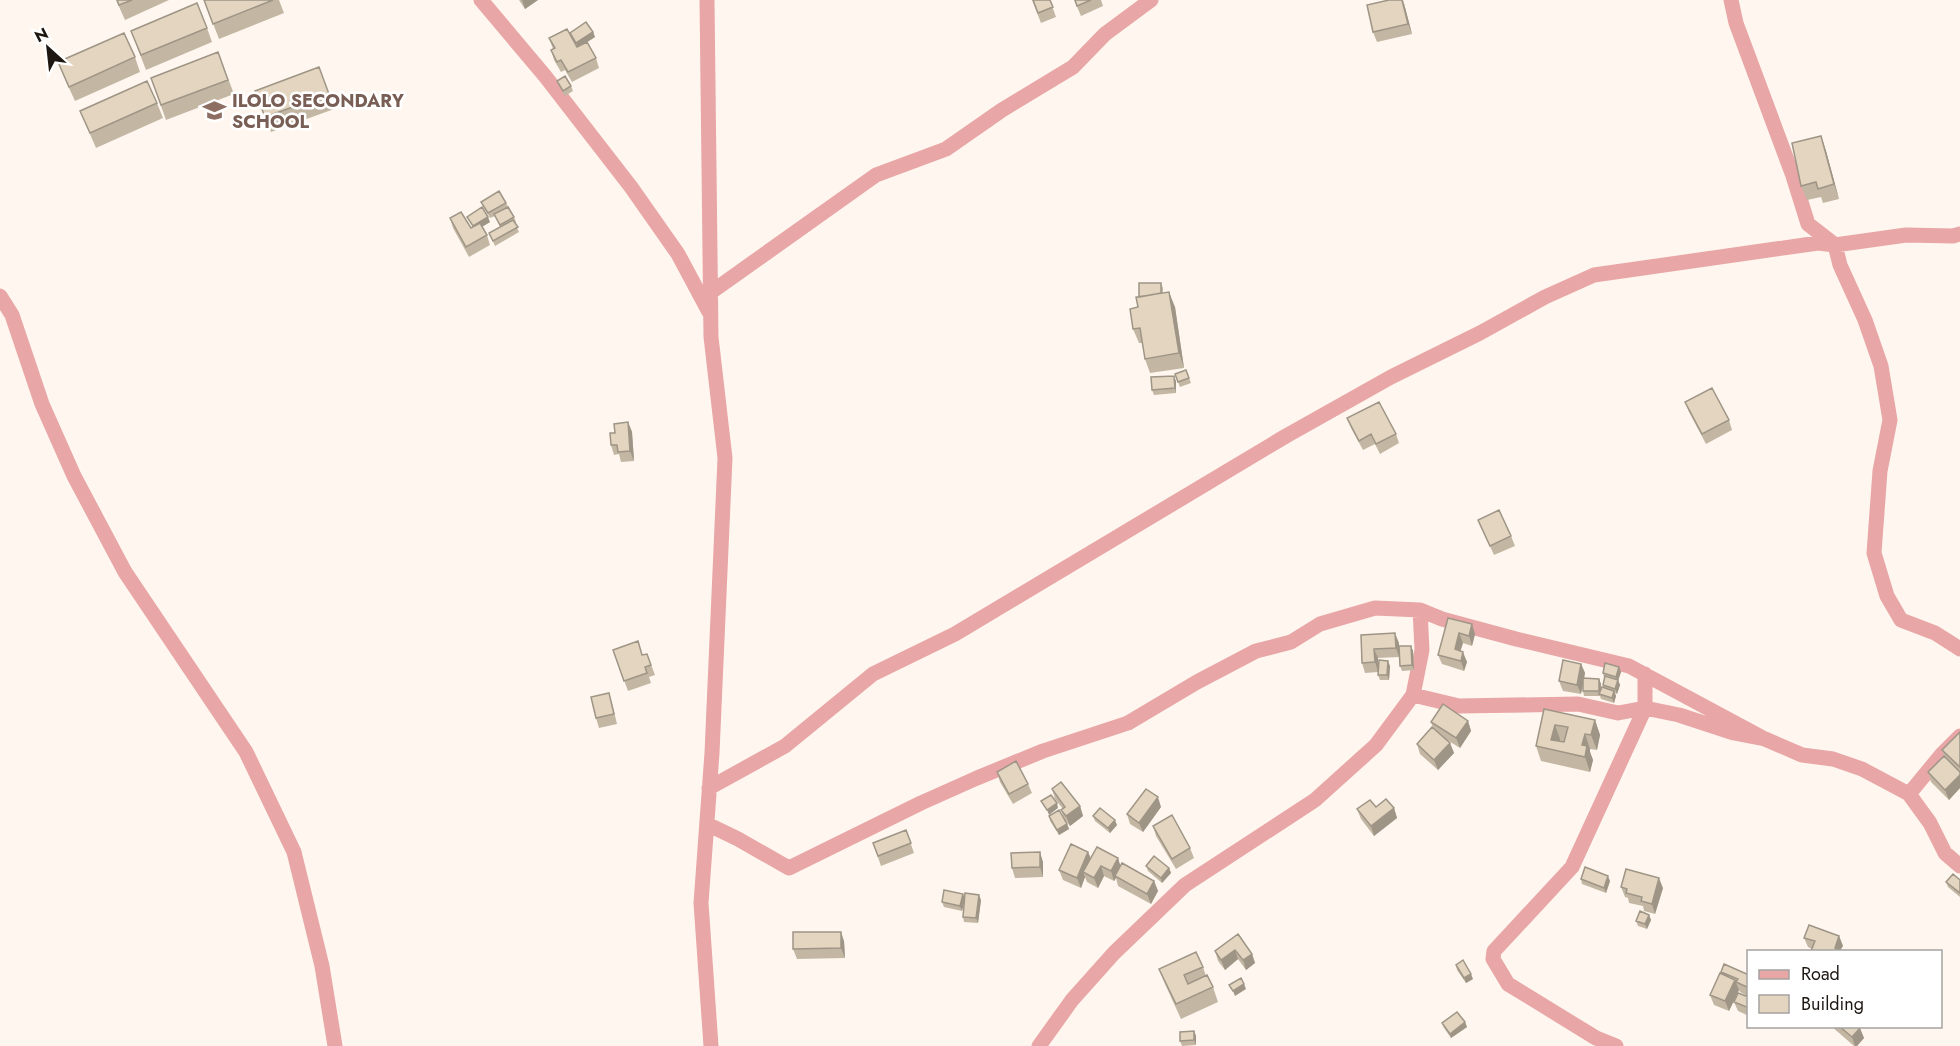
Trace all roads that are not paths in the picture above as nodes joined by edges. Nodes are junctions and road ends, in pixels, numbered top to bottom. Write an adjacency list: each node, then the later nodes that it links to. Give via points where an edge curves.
1 (481, 0): 9 (street, via 631,187 678,254)
2 (707, 0): 7 (street)
3 (1151, 0): 7 (street, via 1105,34 1073,67 946,149 876,175)
4 (1731, 0): 6 (street, via 1808,224)
5 (1960, 234): 6 (street, via 1906,235)
6 (1835, 245): 11 (street, via 1881,366 1890,420 1880,471 1874,553 1887,596 1901,620 1935,633); 17 (street, via 1818,243 1594,275 1545,297 1391,377 955,634 873,674 785,746)
7 (710, 293): 9 (street)
8 (0, 296): 21 (street, via 12,315 42,404 65,455 125,572 246,752 294,852 322,966)
9 (710, 314): 17 (street, via 725,458)
10 (1420, 610): 12 (street, via 1516,639 1629,666); 13 (street, via 1422,650); 19 (street, via 1375,608 1320,624 1291,642 1256,651 1128,723 977,778 789,868)
11 (1960, 649)
12 (1645, 674): 14 (street); 16 (street)
13 (1413, 695): 14 (street, via 1459,706 1578,704 1618,713); 23 (street, via 1376,745 1316,800 1185,885 1114,953 1072,1000)
14 (1645, 708): 16 (street); 24 (street, via 1572,867 1494,951 1493,959 1508,984 1596,1038)
15 (1960, 736): 18 (street)
16 (1765, 739): 18 (street, via 1802,755 1833,759 1862,769)
17 (710, 788): 19 (street)
18 (1909, 794): 20 (street, via 1945,853)
19 (707, 824): 22 (street, via 701,903)
20 (1960, 866)
21 (335, 1046)
22 (711, 1046)
23 (1040, 1046)
24 (1616, 1046)

